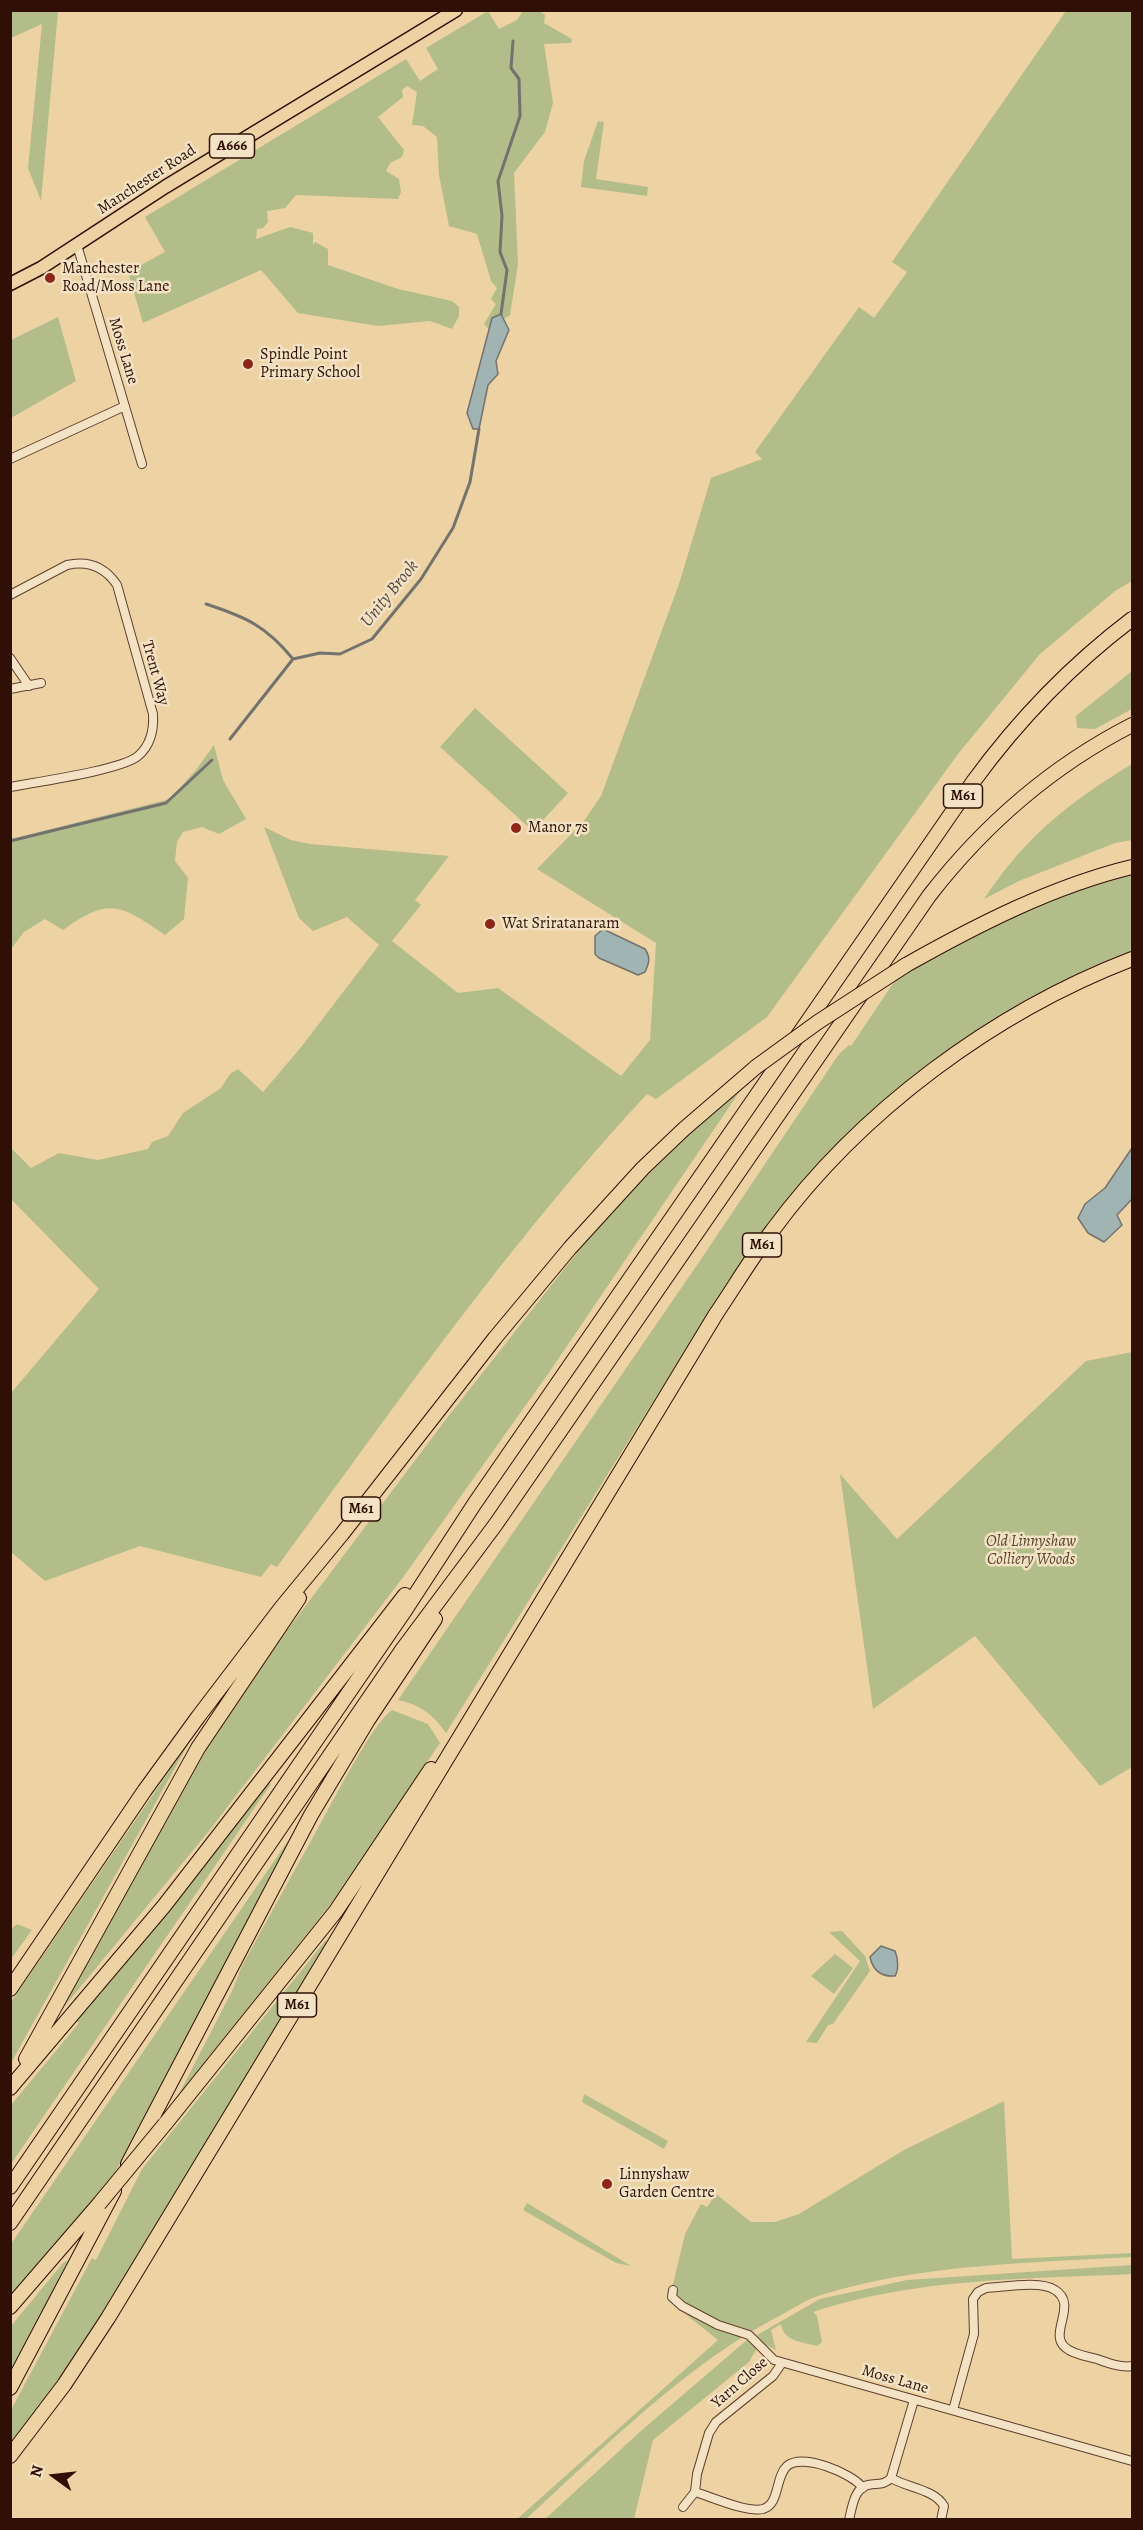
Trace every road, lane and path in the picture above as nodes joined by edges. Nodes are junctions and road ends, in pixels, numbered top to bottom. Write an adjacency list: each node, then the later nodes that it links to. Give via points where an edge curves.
1 (456, 10): 2 (main road, Manchester Road / A666)
2 (77, 245): 3 (main road, Manchester Road / A666); 4 (street, Moss Lane)
3 (10, 284)
4 (125, 406): 5 (street); 6 (street, Moss Lane)
5 (10, 459)
6 (142, 464)
7 (12, 593): 14 (street, Trent Way, via 76,563 95,565 111,576 117,585 154,726 145,749 128,763)
8 (1132, 619): 17 (highway, M61, via 1079,662 1000,745)
9 (10, 658): 11 (street)
10 (41, 683): 11 (street)
11 (29, 686): 12 (street)
12 (10, 689)
13 (1132, 725): 18 (highway, M61, via 1074,759 1031,791 991,826 944,877)
14 (10, 787)
15 (1132, 867): 19 (highway, M61, bridge, via 1030,902 906,965 818,1022 718,1099 643,1168 578,1239)
16 (1132, 960): 20 (highway, M61, via 1061,990 972,1042 908,1089 832,1160 772,1230 716,1314)
17 (475, 1503): 22 (highway, M61, via 164,1906); 23 (highway, M61)
18 (496, 1524): 24 (highway, M61, via 402,1650); 29 (highway, M61, via 311,1815)
19 (342, 1534): 21 (highway, M61, via 281,1608 145,1790); 22 (highway, M61, via 198,1748)
20 (574, 1548): 26 (highway, M61, bridge, via 336,1911 165,2124); 32 (highway, M61, via 108,2318)
21 (10, 1989)
22 (10, 2087)
23 (10, 2187)
24 (10, 2223)
25 (673, 2290): 27 (street, Moss Lane, via 672,2297 682,2306 718,2325 749,2335 769,2356)
26 (10, 2307)
27 (782, 2363): 30 (street, Moss Lane); 36 (street, Yarn Close, via 773,2376 716,2422 709,2433)
28 (1132, 2366): 31 (street, via 1074,2353 1063,2346 1060,2335 1065,2307 1054,2289 1041,2285 986,2288 973,2299 974,2334)
29 (10, 2388)
30 (914, 2400): 31 (street, Moss Lane); 34 (street)
31 (952, 2410): 33 (street, Moss Lane)
32 (10, 2456)
33 (1132, 2461)
34 (891, 2478): 35 (street); 39 (street, via 936,2496 944,2506)
35 (863, 2488): 36 (street, via 850,2475 804,2461 787,2466 774,2498 760,2510); 38 (street, via 855,2498)
36 (695, 2492): 37 (street, Yarn Close)
37 (683, 2507)
38 (849, 2520)
39 (941, 2520)

